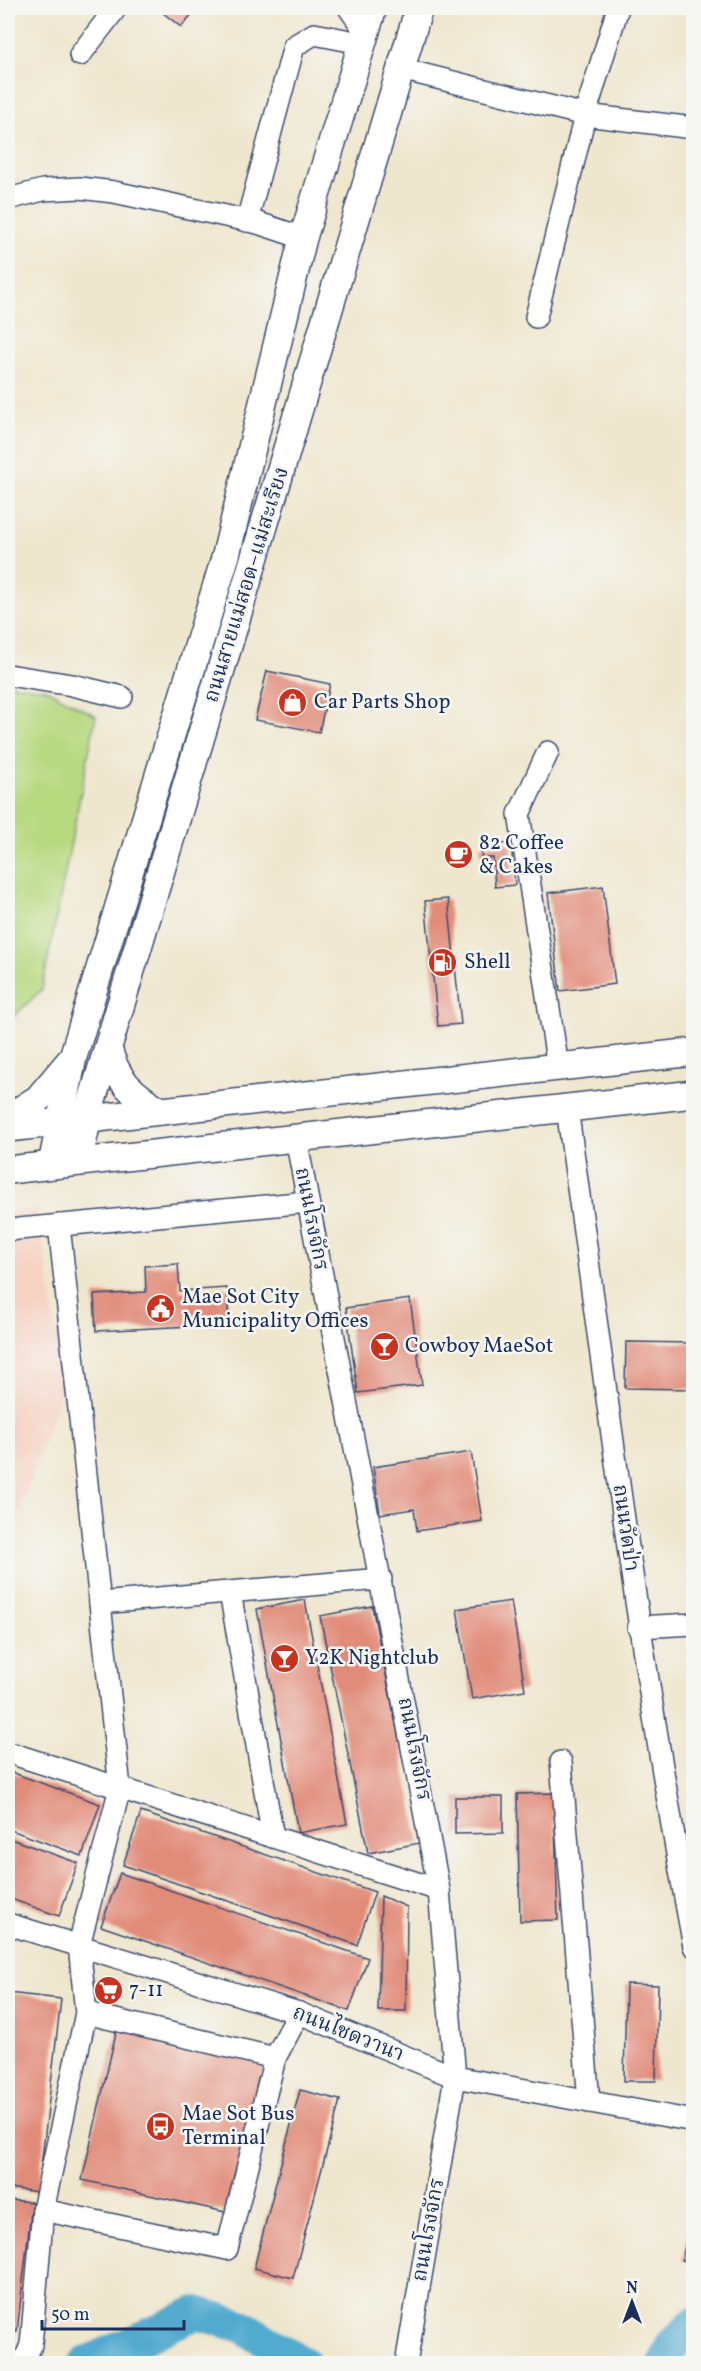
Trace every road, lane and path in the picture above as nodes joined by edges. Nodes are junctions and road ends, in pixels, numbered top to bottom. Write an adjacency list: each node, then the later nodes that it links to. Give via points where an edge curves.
1 (116, 8): 6 (street)
2 (349, 8): 5 (street)
3 (419, 8): 7 (main road, ถนนสายแม่สอด–แม่สะเรียง)
4 (618, 8): 8 (street)
5 (366, 27): 11 (street, via 314,34 294,46); 12 (main road, ถนนสายแม่สอด–แม่สะเรียง)
6 (80, 55)
7 (400, 69): 8 (street); 15 (main road, ถนนสายแม่สอด–แม่สะเรียง)
8 (585, 115): 9 (street); 13 (street)
9 (693, 128)
10 (8, 199): 11 (street, via 43,190 80,188)
11 (247, 221): 12 (street)
12 (303, 238): 14 (main road, ถนนสายแม่สอด–แม่สะเรียง)
13 (536, 317)
14 (226, 555): 15 (main road); 21 (main road, ถนนสายแม่สอด–แม่สะเรียง)
15 (254, 563): 19 (main road, ถนนสายแม่สอด–แม่สะเรียง)
16 (8, 675): 17 (street)
17 (122, 697)
18 (548, 752): 22 (street, via 519,814)
19 (108, 1048): 25 (main road, via 113,1068 124,1084); 27 (main road, ถนนสายแม่สอด–แม่สะเรียง)
20 (693, 1052): 22 (main road)
21 (73, 1057): 26 (main road, via 38,1099); 27 (main road, ถนนสายแม่สอด–แม่สะเรียง)
22 (558, 1067): 25 (main road)
23 (693, 1094): 24 (main road)
24 (567, 1108): 29 (main road); 39 (street, ถนนวัดป่า)
25 (161, 1111): 27 (main road)
26 (8, 1118)
27 (73, 1120): 28 (main road); 30 (main road, ถนนสายแม่สอด–แม่สะเรียง)
28 (8, 1128)
29 (296, 1138): 30 (main road); 32 (street, ถนนโรงจักร)
30 (65, 1164): 31 (main road)
31 (8, 1170)
32 (308, 1202): 33 (street); 35 (street, ถนนโรงจักร)
33 (59, 1225): 34 (street); 37 (street)
34 (8, 1230)
35 (381, 1579): 36 (street); 44 (street, ถนนโรงจักร)
36 (230, 1592): 37 (street); 43 (street)
37 (100, 1602): 42 (street)
38 (693, 1624): 39 (street)
39 (639, 1628): 47 (street, ถนนวัดป่า, via 661,1776)
40 (13, 1754): 42 (street)
41 (561, 1762): 52 (street)
42 (120, 1788): 43 (street); 46 (street)
43 (273, 1837): 44 (street)
44 (439, 1890): 51 (street, ถนนโรงจักร)
45 (8, 1923): 46 (street, ถนนไชดวานา)
46 (79, 1945): 48 (street); 49 (street, ถนนไชดวานา)
47 (693, 1946)
48 (86, 2013): 50 (street); 54 (street)
49 (299, 2013): 50 (street); 51 (street, ถนนไชดวานา)
50 (275, 2058): 54 (street, via 227,2249)
51 (455, 2077): 52 (street, ถนนไชดวานา); 56 (street, ถนนโรงจักร)
52 (588, 2102): 53 (street, ถนนไชดวานา)
53 (693, 2121)
54 (43, 2210): 55 (street)
55 (27, 2354)
56 (406, 2364)

